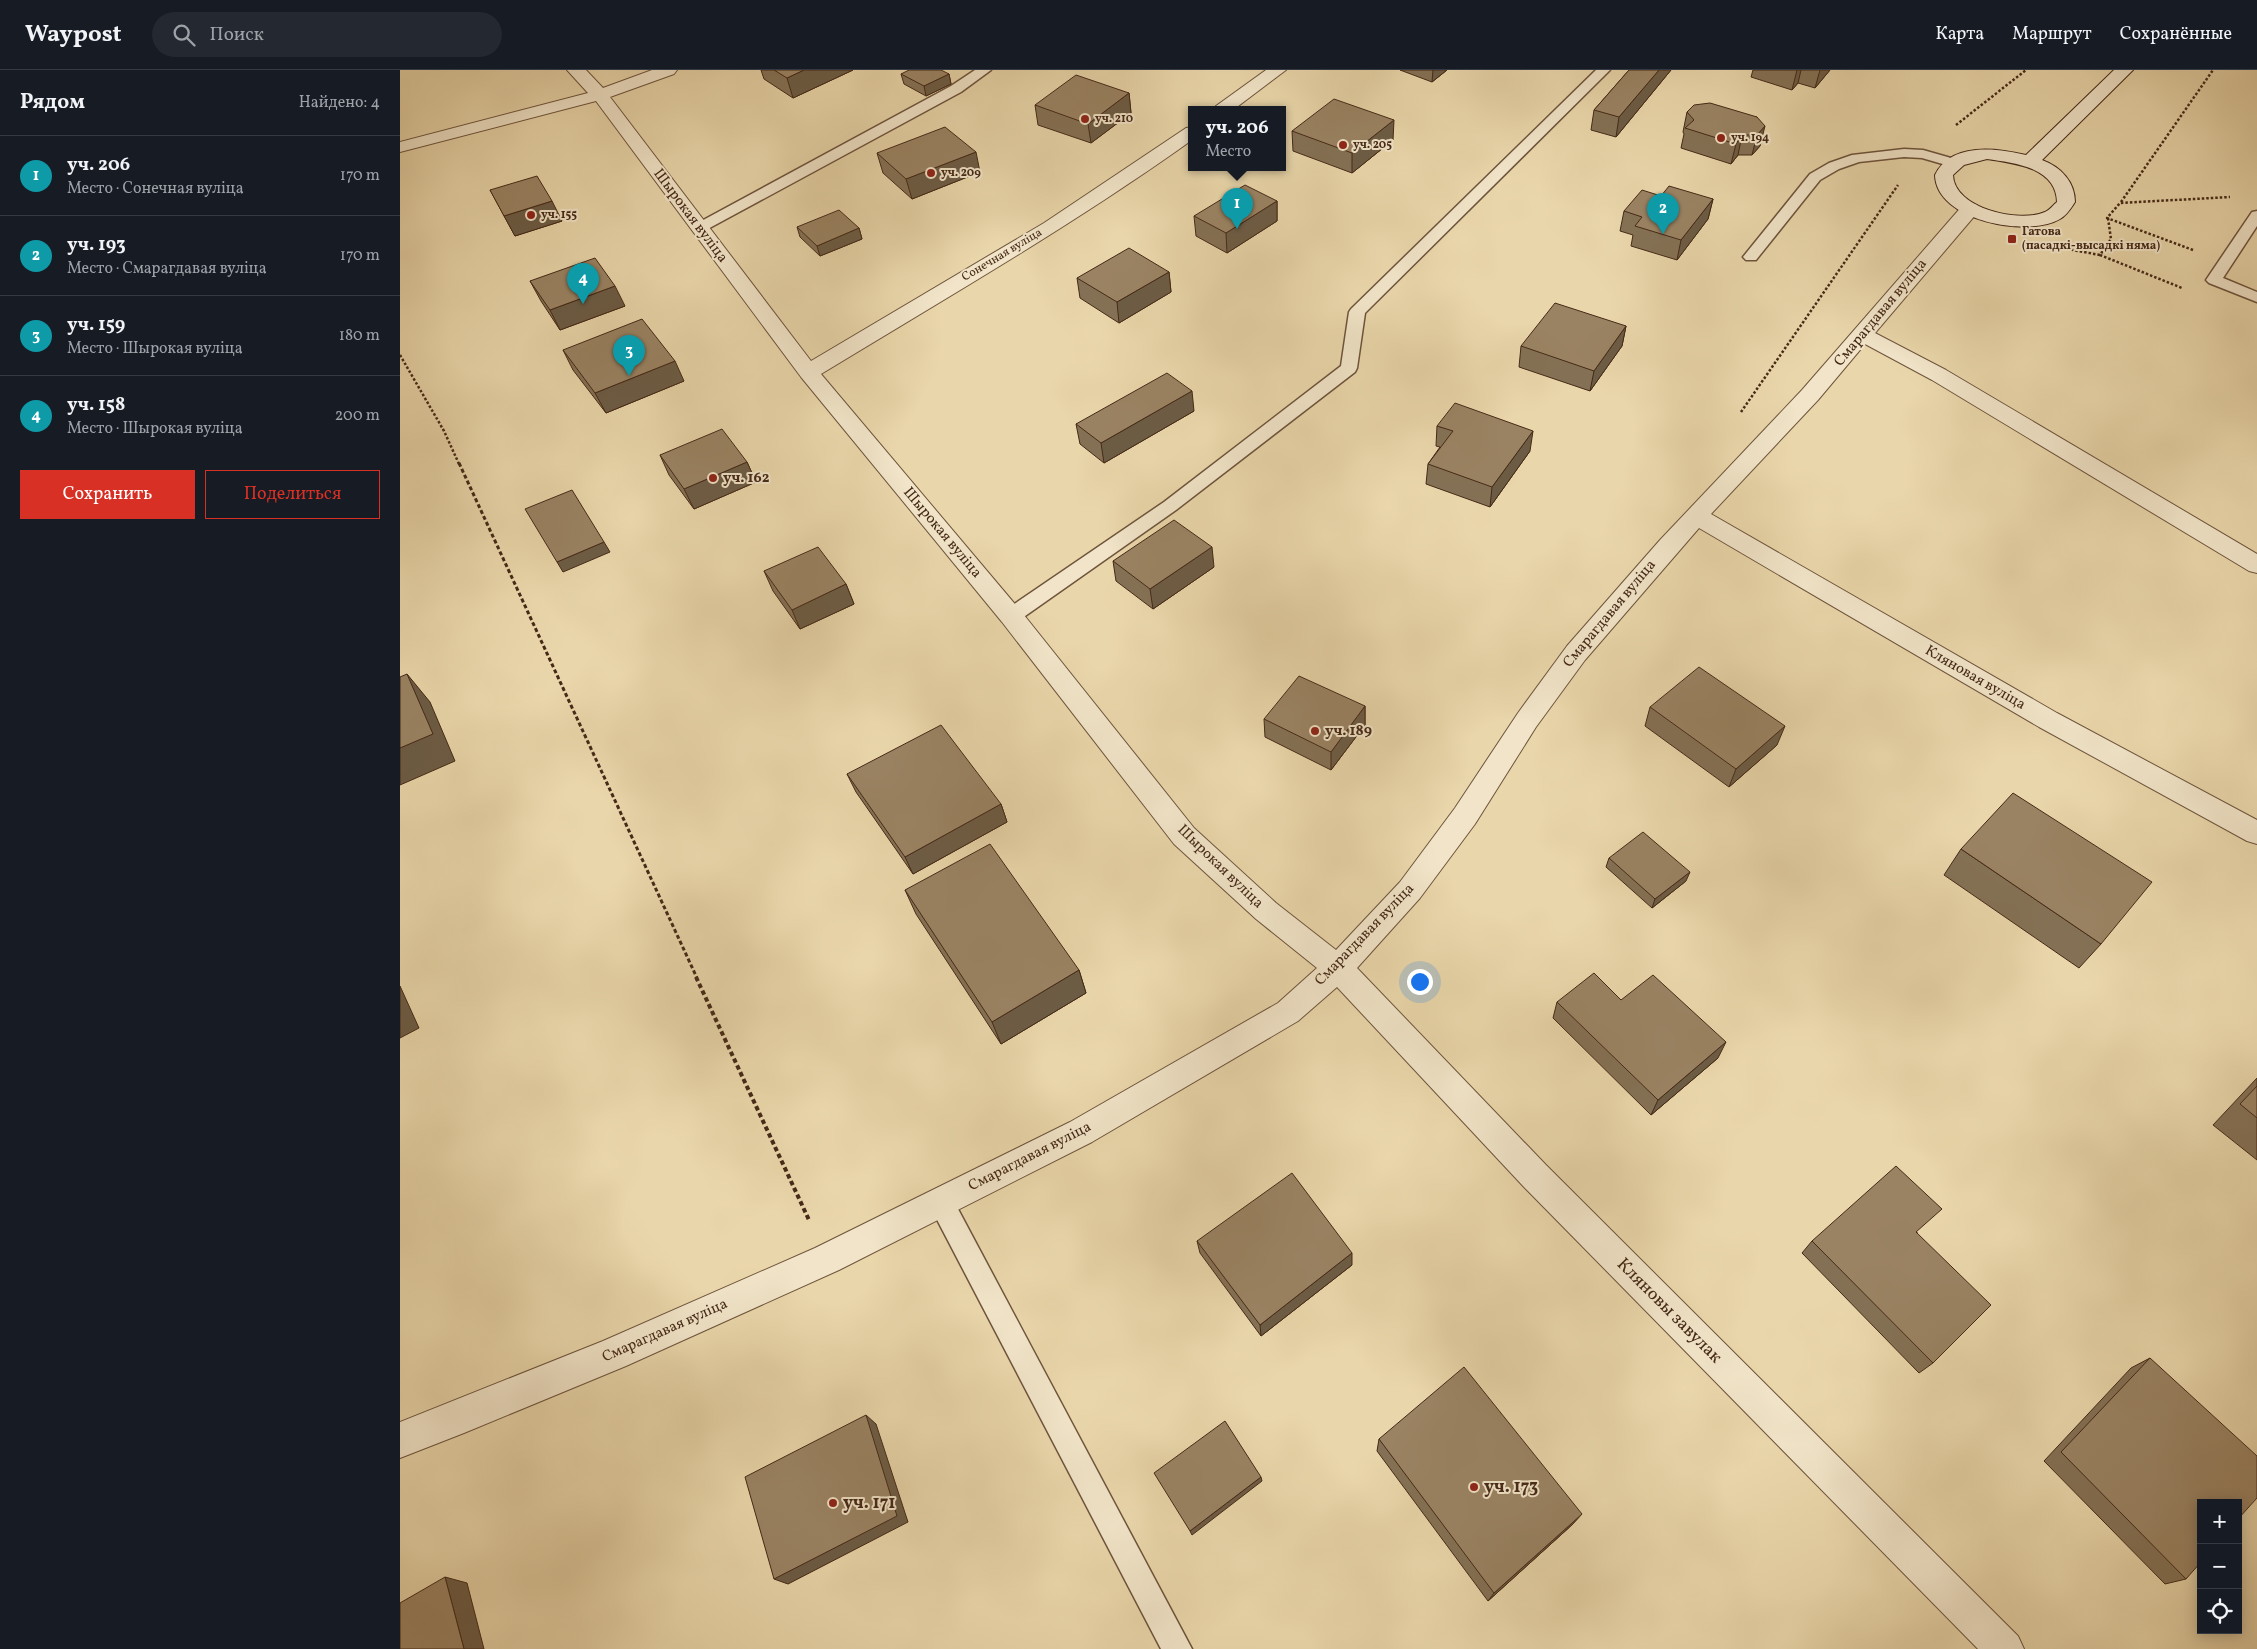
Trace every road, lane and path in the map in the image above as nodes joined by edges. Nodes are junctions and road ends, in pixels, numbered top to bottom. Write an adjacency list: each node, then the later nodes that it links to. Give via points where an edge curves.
1 (576, 70): 8 (street, Шырокая вуліца)
2 (668, 70): 8 (street)
3 (984, 70): 19 (lane, via 956,89)
4 (1277, 70): 9 (street)
5 (1603, 70): 29 (lane, via 1356,312 1349,368 1170,506)
6 (2124, 70): 12 (street)
7 (2213, 70): 15 (path)
8 (600, 95): 11 (street); 19 (street, Шырокая вуліца)
9 (1228, 106)
10 (1188, 135): 26 (street, Сонечная вуліца, via 1034,236)
11 (400, 147)
12 (2030, 162): 13 (street, via 1987,154); 16 (street, via 2052,173 2065,188 2066,202 2055,214 2034,220 2006,220)
13 (1952, 163): 16 (street, via 1943,180 1956,200); 20 (lane, via 1923,154 1904,153 1857,158 1834,166 1815,177)
14 (2234, 197): 15 (path)
15 (2120, 202): 18 (path)
16 (1970, 209): 24 (street, Смарагдавая вуліца)
17 (2257, 215): 21 (lane)
18 (2108, 218): 21 (path); 22 (path, via 2111,239 2100,255)
19 (699, 228): 26 (street, Шырокая вуліца)
20 (1751, 257)
21 (2226, 263): 23 (lane, via 2214,280)
22 (2183, 289)
23 (2257, 297)
24 (1864, 334): 27 (street, Смарагдавая вуліца); 28 (street, via 1939,375)
25 (400, 355): 33 (path, via 444,431)
26 (808, 372): 29 (street, Шырокая вуліца)
27 (1696, 516): 30 (street, Кляновая вуліца, via 2039,715); 31 (street, Смарагдавая вуліца, via 1576,653 1527,720 1465,816 1410,890)
28 (2257, 565)
29 (1011, 616): 31 (street, Шырокая вуліца, via 1184,836 1266,911)
30 (2257, 833)
31 (1338, 968): 32 (street, Смарагдавая вуліца, via 1288,1012 1186,1073 1081,1132); 36 (street, Кляновы завулак, via 1535,1176)
32 (941, 1202): 33 (street, Смарагдавая вуліца); 35 (lane)
33 (827, 1260): 34 (street, Смарагдавая вуліца, via 614,1354)
34 (400, 1440)
35 (1177, 1649)
36 (2005, 1649)

